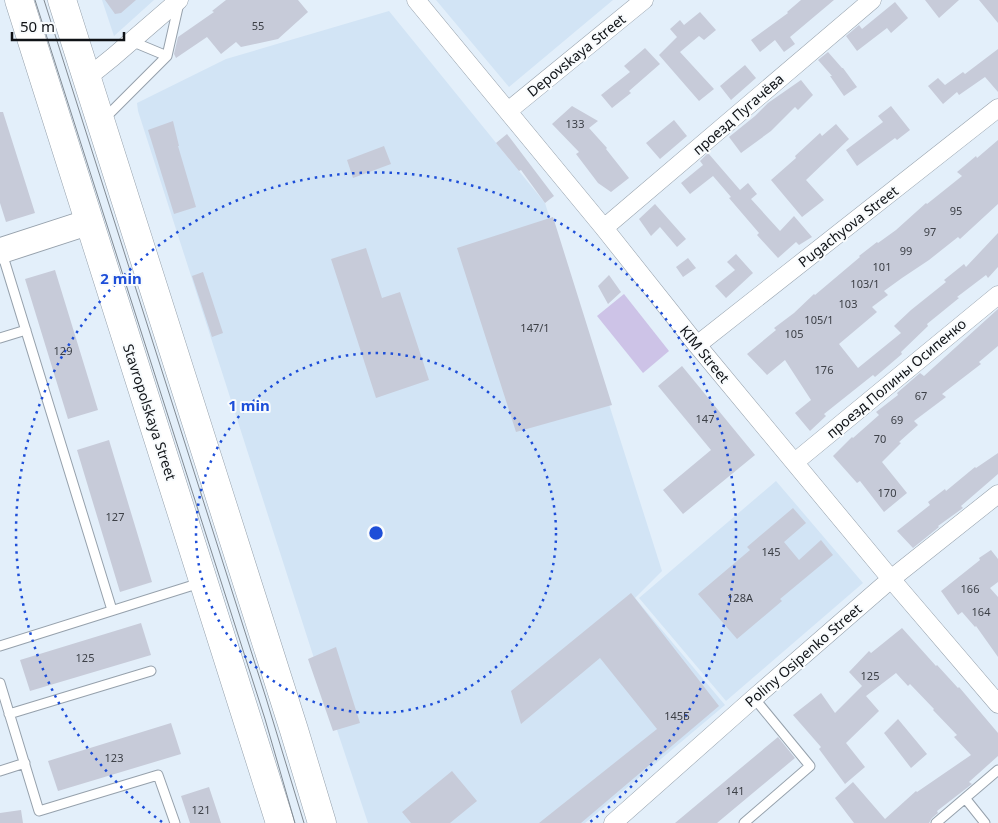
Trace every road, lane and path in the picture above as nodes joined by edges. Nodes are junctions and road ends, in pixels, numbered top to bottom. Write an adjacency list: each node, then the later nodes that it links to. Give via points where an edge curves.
1 (19, 0): 13 (main road, Stavropolskaya Street)
2 (62, 0): 9 (main road)
3 (179, 0): 7 (street); 8 (lane)
4 (416, 0): 11 (street, KIM Street)
5 (644, 0): 11 (street, Depovskaya Street)
6 (872, 0): 14 (street, проезд Пугачёва)
7 (131, 41): 8 (lane); 9 (street)
8 (167, 56): 12 (lane)
9 (87, 78): 12 (main road)
10 (998, 108): 19 (street, Pugachyova Street)
11 (508, 111): 14 (street, KIM Street)
12 (101, 122): 37 (main road)
13 (89, 222): 15 (main road); 23 (main road, Stavropolskaya Street)
14 (604, 228): 19 (street, KIM Street)
15 (0, 251): 17 (lane)
16 (998, 295): 20 (street, проезд Полины Осипенко)
17 (26, 330): 18 (lane); 24 (lane)
18 (0, 338)
19 (697, 345): 20 (street, KIM Street)
20 (795, 462): 22 (street, KIM Street)
21 (998, 494): 22 (street, Poliny Osipenko Street)
22 (890, 579): 28 (street, Poliny Osipenko Street); 29 (street, KIM Street)
23 (204, 582): 24 (lane); 36 (main road, Stavropolskaya Street)
24 (112, 610): 25 (lane)
25 (0, 646)
26 (151, 671): 30 (lane)
27 (0, 683): 30 (lane)
28 (754, 698): 38 (street, Poliny Osipenko Street); 39 (lane, via 810,766)
29 (998, 703)
30 (9, 714): 31 (lane)
31 (25, 764): 33 (lane); 35 (lane, via 39,811 158,775)
32 (998, 770): 34 (lane)
33 (0, 771)
34 (965, 798): 40 (lane); 41 (lane)
35 (175, 823)
36 (280, 823)
37 (322, 823)
38 (614, 823)
39 (744, 823)
40 (936, 823)
41 (985, 823)

